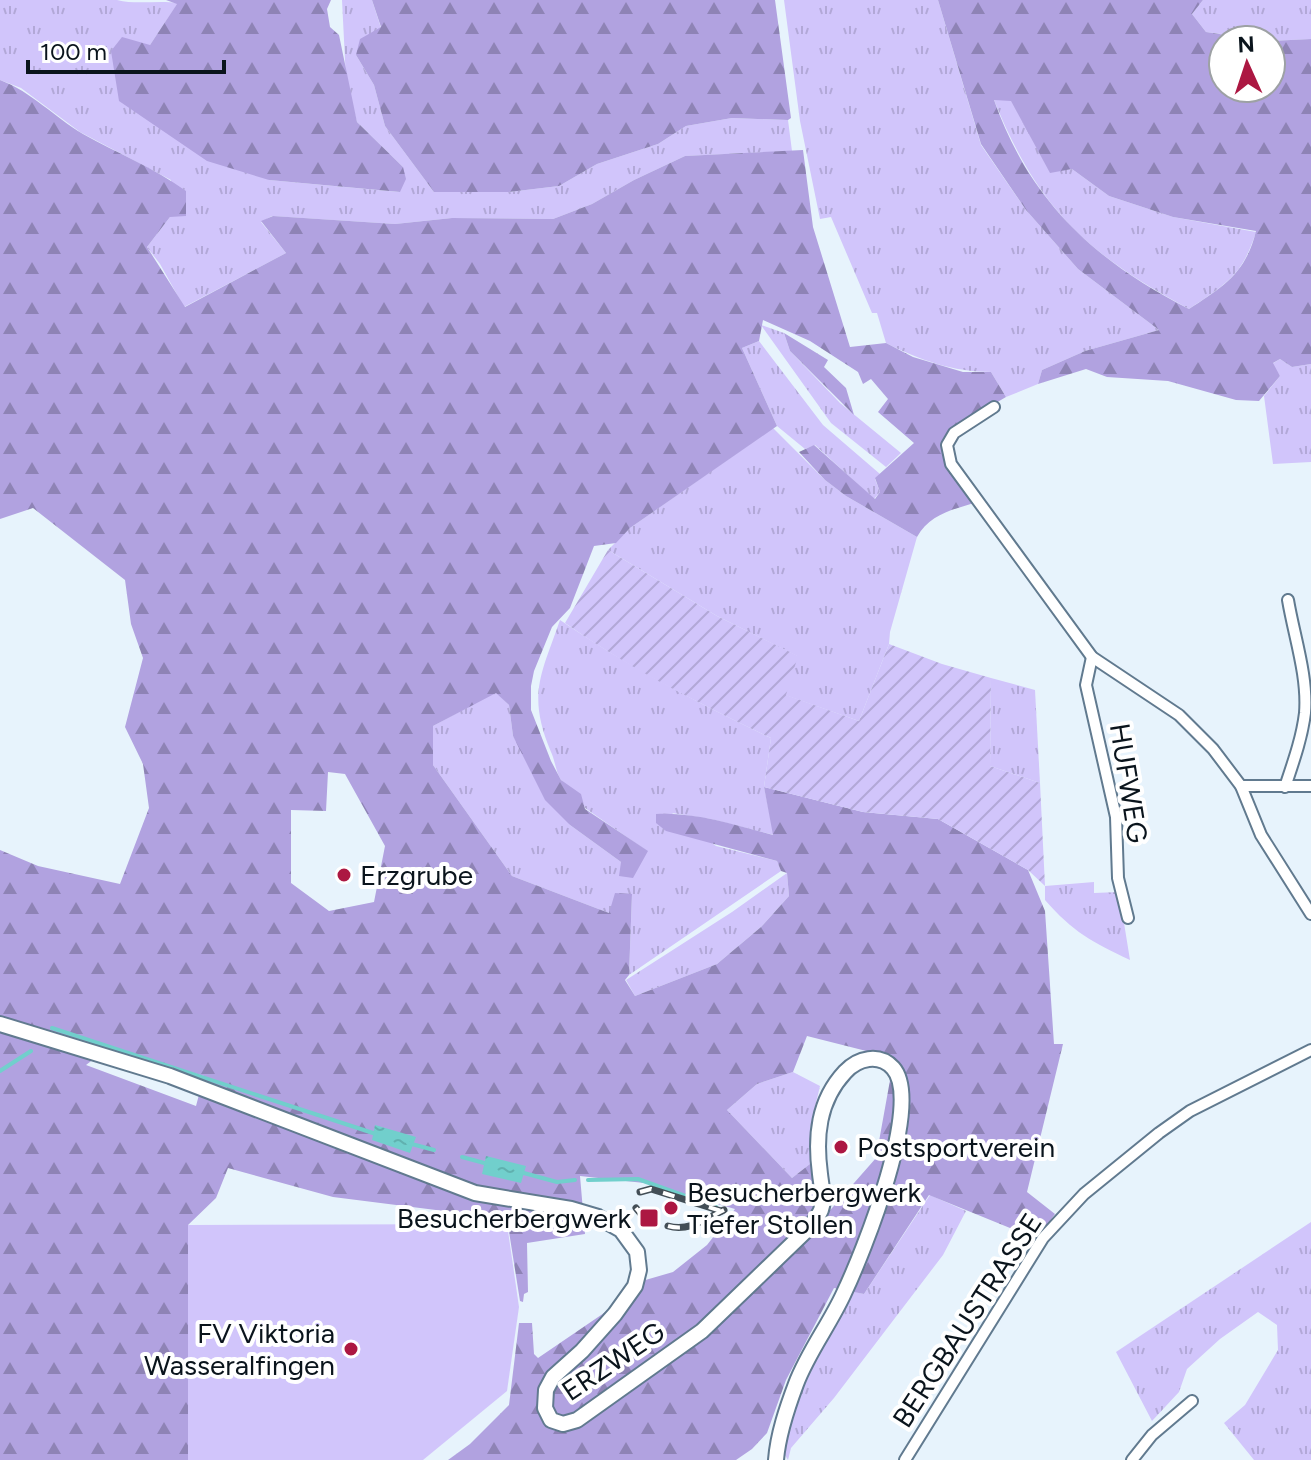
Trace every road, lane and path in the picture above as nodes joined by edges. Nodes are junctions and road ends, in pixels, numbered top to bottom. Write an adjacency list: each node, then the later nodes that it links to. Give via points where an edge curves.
1 (994, 407): 3 (street, via 954,433 947,445 951,464)
2 (1288, 600): 6 (street, via 1305,713)
3 (1092, 657): 4 (street, via 1179,715); 8 (street, HUFWEG, via 1086,685 1116,817 1118,878)
4 (1241, 786): 6 (street); 7 (street, via 1261,835)
5 (1311, 786): 6 (street)
6 (1285, 787)
7 (1311, 914)
8 (1128, 918)
9 (0, 1024): 12 (street, ERZWEG, via 170,1076 475,1193 571,1209 621,1230 637,1252 635,1286 546,1390 545,1408 551,1420 563,1424 577,1420 702,1331 812,1225 823,1207 816,1146 828,1098 845,1071 862,1059 890,1065 900,1077 904,1107 883,1193 843,1295 797,1382)
10 (1311, 1050): 13 (street, BERGBAUSTRASSE, via 1190,1111 1084,1194 1043,1238)
11 (1192, 1401): 14 (street)
12 (776, 1460)
13 (905, 1460)
14 (1132, 1460)

